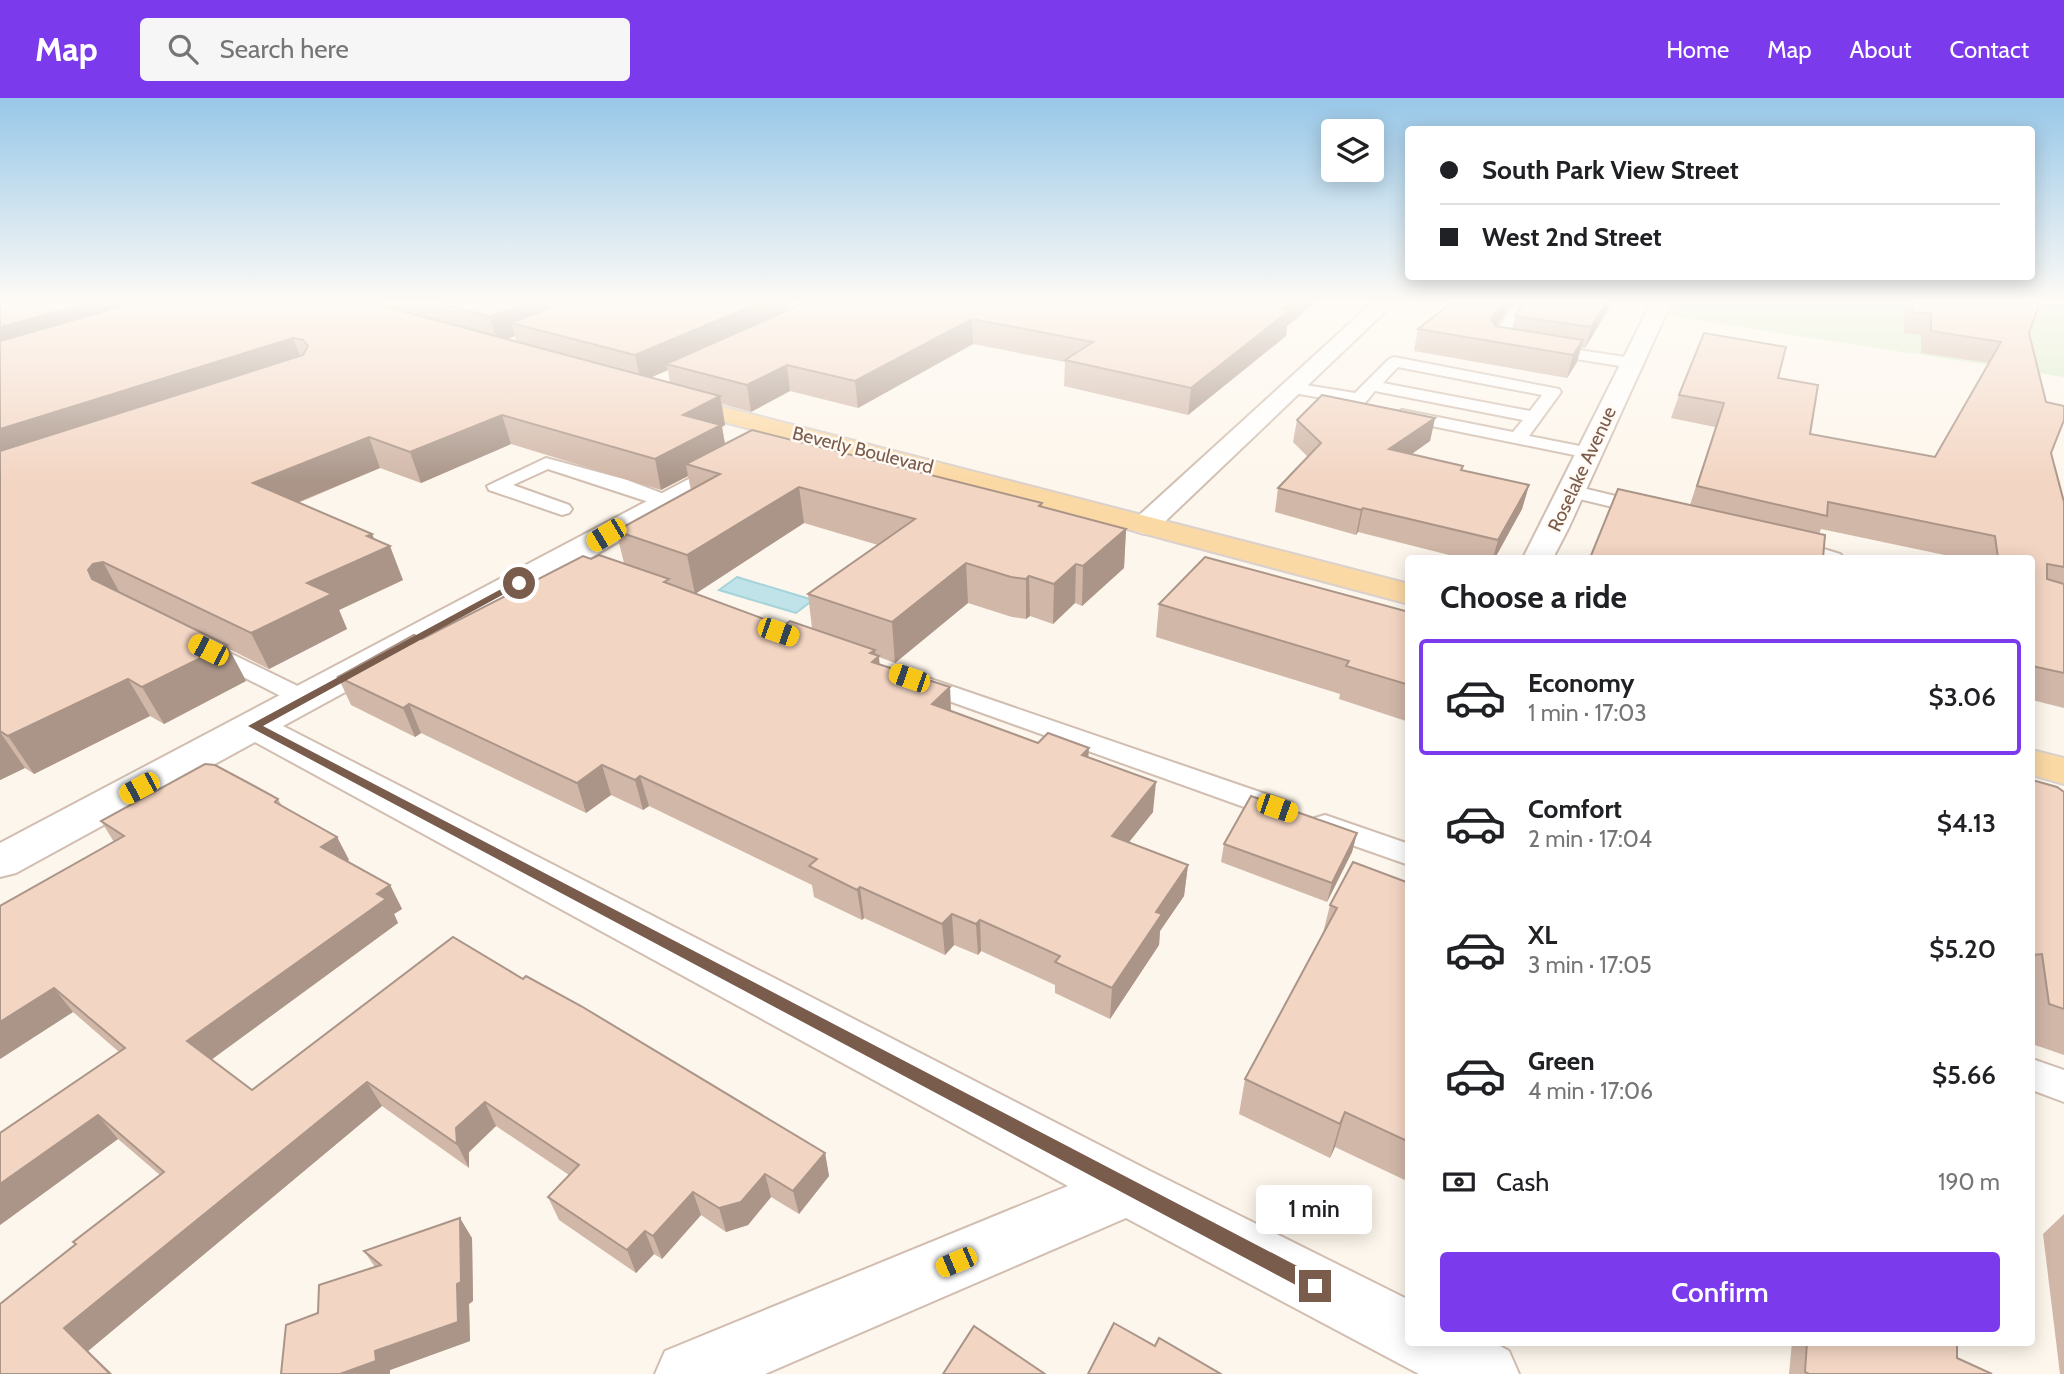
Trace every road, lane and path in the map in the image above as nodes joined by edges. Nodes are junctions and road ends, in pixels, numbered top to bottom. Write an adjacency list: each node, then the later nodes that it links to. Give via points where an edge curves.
1 (1320, 363): 6 (street)
2 (1394, 363): 7 (lane)
3 (1397, 363): 8 (lane, via 1553,392)
4 (1632, 363): 11 (street, Roselake Avenue)
5 (661, 386): 9 (main road, Beverly Boulevard)
6 (1293, 388): 7 (lane); 16 (street)
7 (1362, 397): 8 (lane); 10 (lane)
8 (1535, 416): 10 (lane)
9 (790, 433): 13 (street); 16 (main road, Beverly Boulevard)
10 (1519, 437): 11 (lane)
11 (1589, 453): 12 (street, Roselake Avenue)
12 (1574, 492): 15 (lane); 18 (street, Roselake Avenue)
13 (665, 501): 14 (lane, via 546,463 496,486); 23 (street, via 581,563)
14 (562, 509)
15 (1669, 515)
16 (1145, 525): 20 (main road, Beverly Boulevard)
17 (1762, 538): 19 (lane)
18 (1540, 555)
19 (1822, 555)
20 (1405, 593)
21 (191, 641): 23 (lane)
22 (896, 674): 27 (lane)
23 (305, 699): 24 (street)
24 (254, 726): 28 (street); 31 (street)
25 (2035, 763): 26 (main road)
26 (2064, 771)
27 (1405, 854)
28 (0, 862)
29 (2035, 1075): 30 (lane)
30 (2064, 1086)
31 (1128, 1189): 32 (street); 34 (street)
32 (1405, 1332)
33 (1433, 1346): 35 (street)
34 (688, 1374)
35 (1486, 1374)

